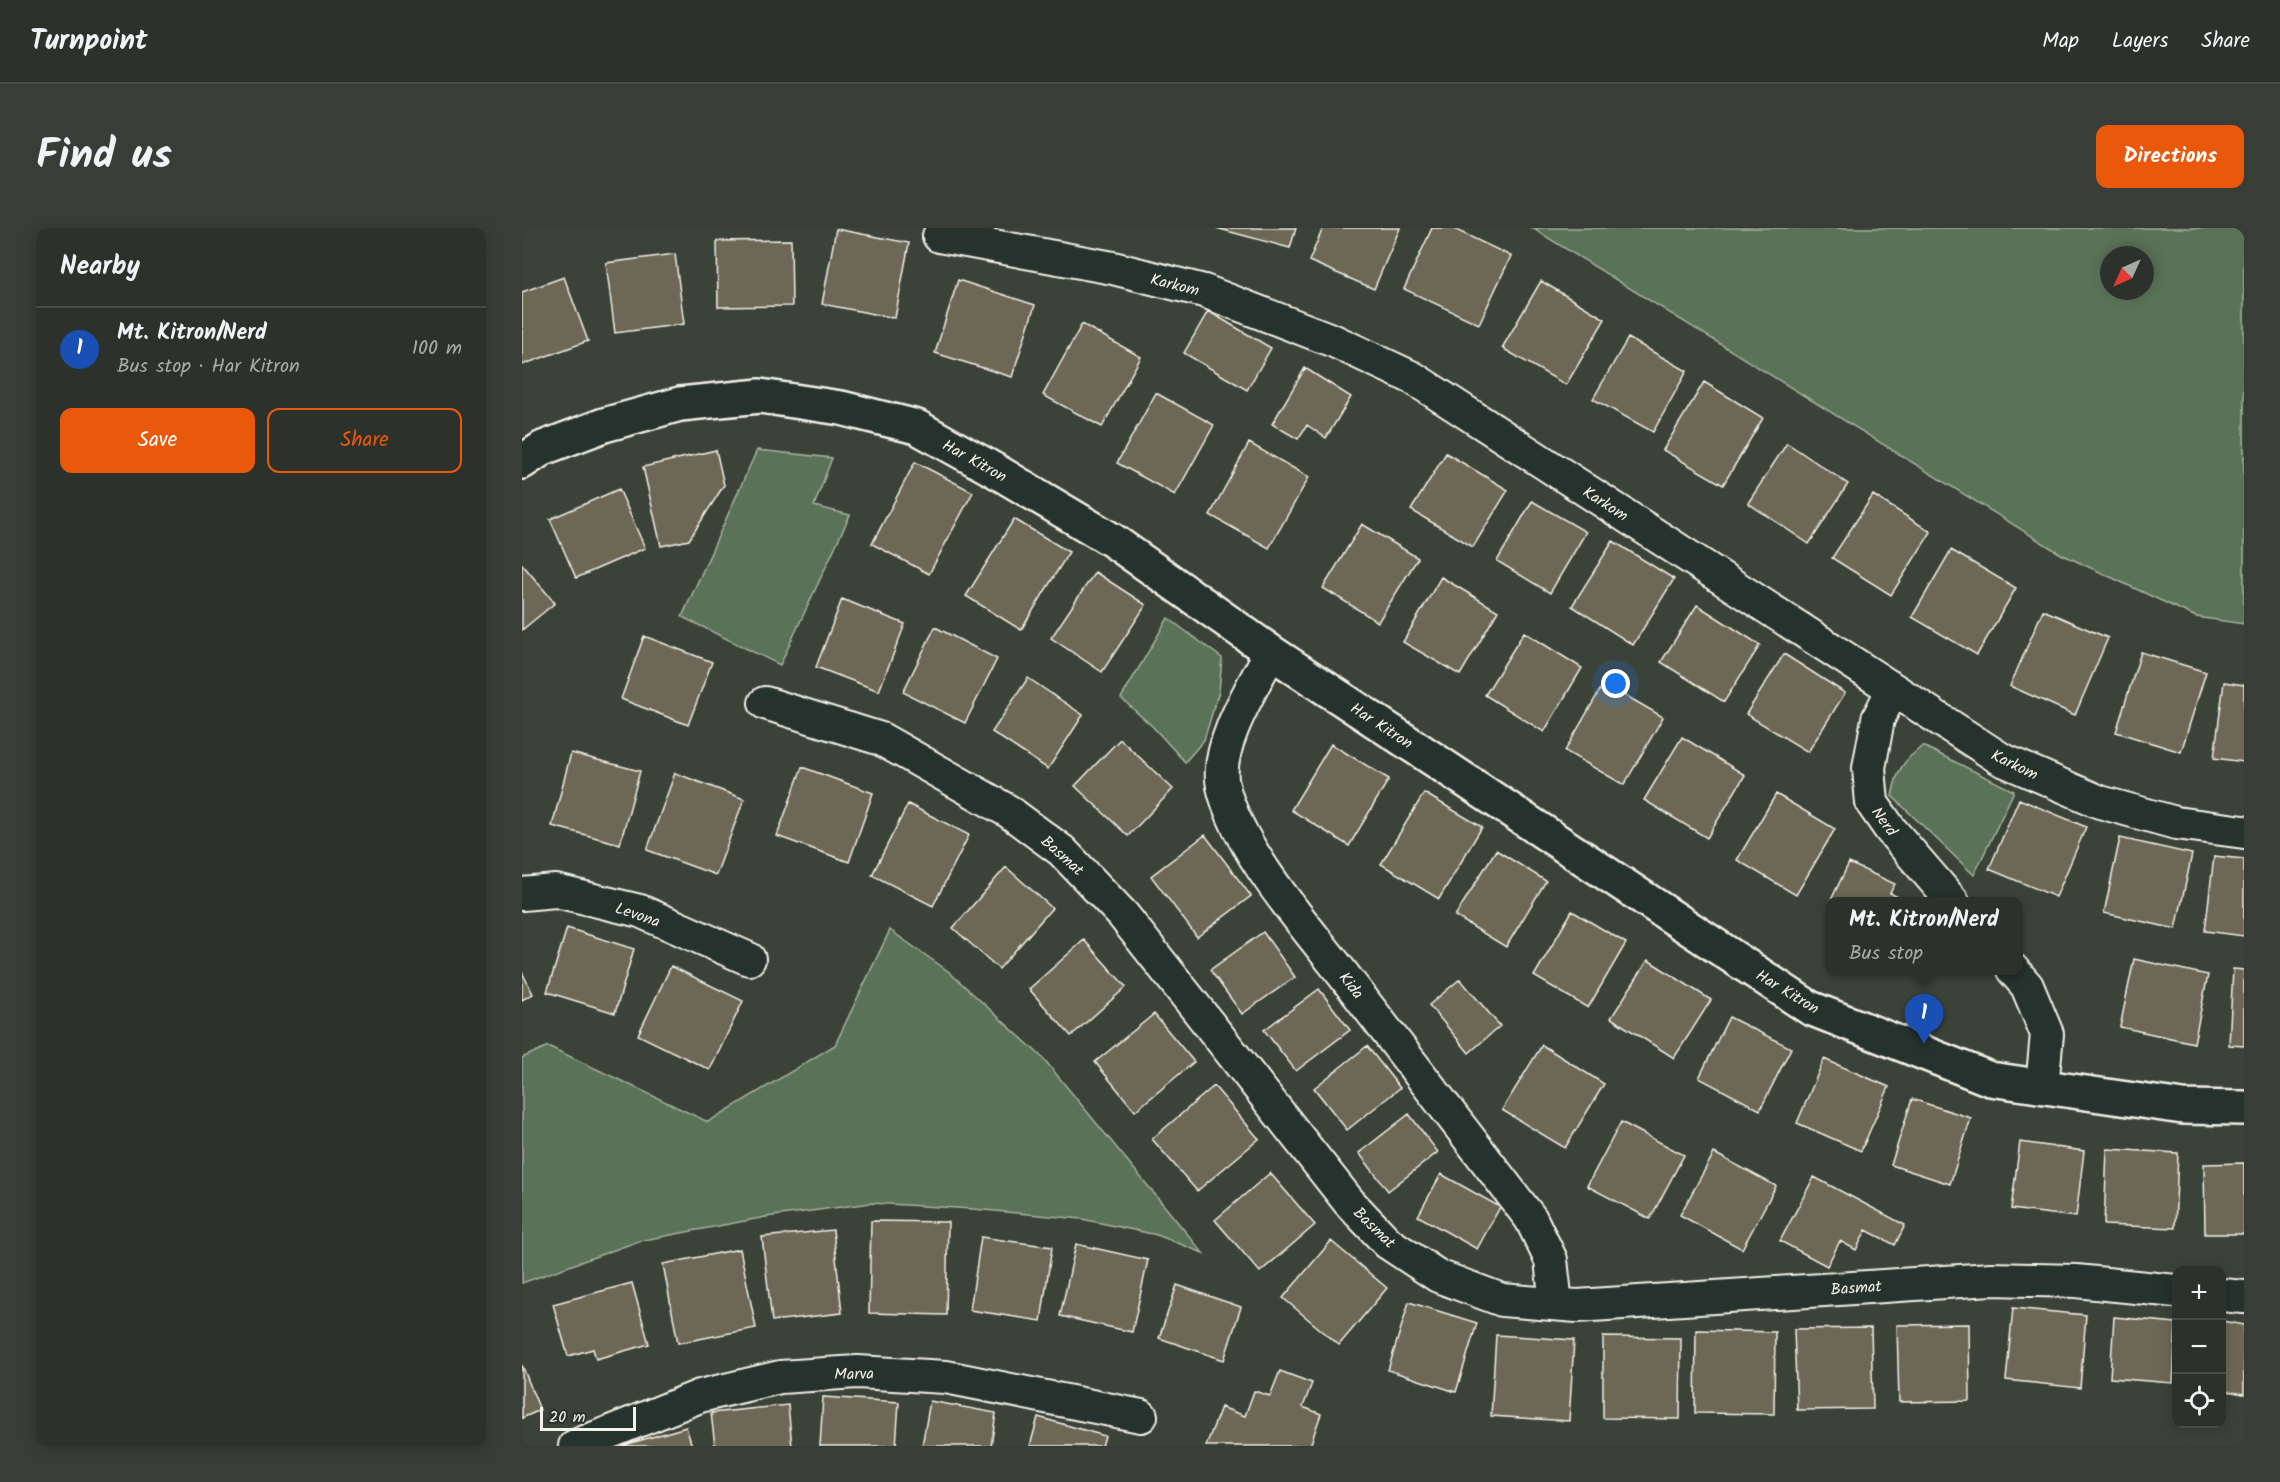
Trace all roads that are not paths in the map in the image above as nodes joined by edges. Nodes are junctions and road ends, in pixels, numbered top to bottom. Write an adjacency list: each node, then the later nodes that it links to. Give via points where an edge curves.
1 (939, 236): 4 (street, Karkom, via 1113,268 1204,291 1334,341 1394,369 1436,392)
2 (522, 462): 3 (street, Har Kitron, via 543,448 604,425 680,404 760,396 841,408 917,427 1112,540)
3 (1271, 652): 11 (street, Har Kitron, via 1810,1008 1990,1079); 16 (street, Kida, via 1223,751 1222,785 1242,835 1282,894 1531,1219 1551,1260)
4 (1893, 689): 6 (street, Karkom, via 2001,759 2100,802 2176,823); 8 (street, Nerd, via 1878,719 1870,758 1872,803)
5 (765, 703): 16 (street, Basmat, via 881,739 1008,811 1062,851 1123,915 1349,1202 1388,1243 1438,1276 1502,1300)
6 (2244, 832)
7 (522, 894): 9 (street, Levona, via 556,891 640,911)
8 (1949, 897)
9 (749, 959)
10 (2017, 975): 11 (street, via 2048,1034)
11 (2042, 1087): 12 (street, Har Kitron, via 2183,1107)
12 (2244, 1108)
13 (2172, 1291): 16 (street, Basmat, via 2076,1281 1991,1279)
14 (2226, 1295): 15 (street)
15 (2244, 1297)
16 (1556, 1304)
17 (1141, 1416): 18 (street, Marva, via 946,1377 857,1372 780,1377 700,1396)
18 (575, 1446)

